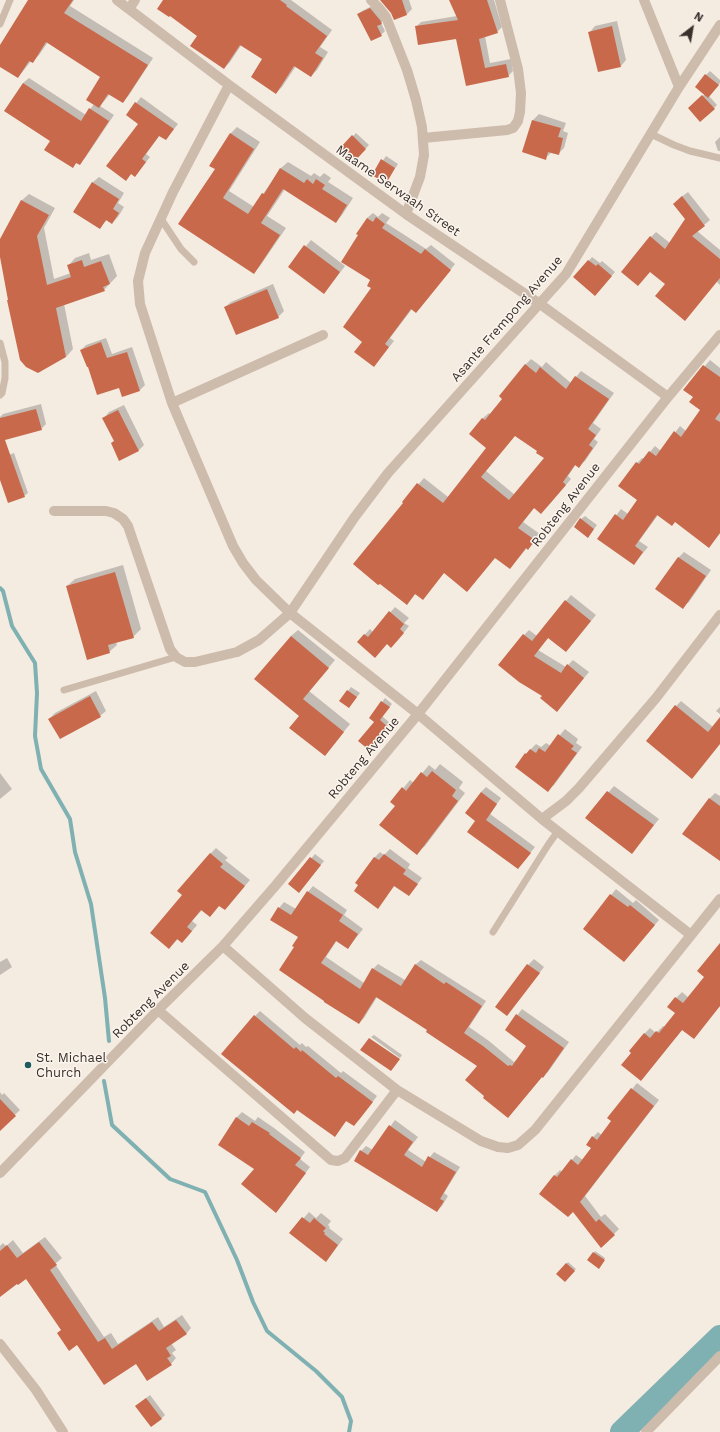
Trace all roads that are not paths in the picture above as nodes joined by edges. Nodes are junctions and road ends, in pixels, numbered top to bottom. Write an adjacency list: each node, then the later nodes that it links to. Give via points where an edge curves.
1 (10, 0): 8 (lane)
2 (117, 0): 7 (street, Maame Serwaah Street)
3 (135, 0): 7 (street)
4 (371, 0): 13 (street, via 386,17 407,70 422,127)
5 (500, 0): 13 (street, via 518,69 518,121 513,128 506,130)
6 (644, 0): 11 (street)
7 (129, 9): 10 (street, Maame Serwaah Street)
8 (0, 24)
9 (720, 25): 11 (street, Asante Frempong Avenue)
10 (229, 85): 15 (street, Maame Serwaah Street); 16 (street)
11 (679, 87): 12 (street, Asante Frempong Avenue)
12 (651, 134): 14 (lane, via 674,146); 18 (street, Asante Frempong Avenue, via 572,265 560,283)
13 (422, 138): 15 (street, via 424,155 420,177)
14 (720, 158)
15 (406, 214): 18 (street, Maame Serwaah Street)
16 (161, 219): 17 (lane, via 179,246); 24 (street, via 145,253 138,281 138,293)
17 (194, 262)
18 (540, 304): 23 (street, Maame Serwaah Street); 26 (street, Asante Frempong Avenue, via 388,473 354,518)
19 (322, 335): 24 (street)
20 (720, 336): 23 (street, Robteng Avenue)
21 (0, 343): 22 (lane, via 6,362)
22 (0, 395)
23 (668, 397): 30 (street, Robteng Avenue)
24 (172, 403): 26 (street, via 233,546 256,580)
25 (54, 511): 28 (street, via 106,511 123,519 128,526 170,649)
26 (290, 613): 28 (street, Asante Frempong Avenue, via 259,640 237,652 195,662 185,662); 30 (street)
27 (720, 615): 31 (street, via 656,698 579,788)
28 (176, 657): 29 (lane)
29 (64, 690)
30 (418, 714): 31 (street); 36 (street, Robteng Avenue)
31 (542, 819): 32 (street)
32 (558, 831): 34 (lane); 35 (street)
33 (720, 899): 35 (street)
34 (493, 932)
35 (691, 935): 38 (street, via 535,1130 518,1145 498,1147 481,1141)
36 (222, 946): 37 (street, Robteng Avenue); 38 (street, via 305,1018)
37 (158, 1010): 38 (street, via 331,1160 345,1158); 39 (street, Robteng Avenue)
38 (397, 1090)
39 (0, 1173)
40 (0, 1344): 42 (street, via 36,1390)
41 (720, 1356): 43 (street)
42 (63, 1432)
43 (646, 1432)

